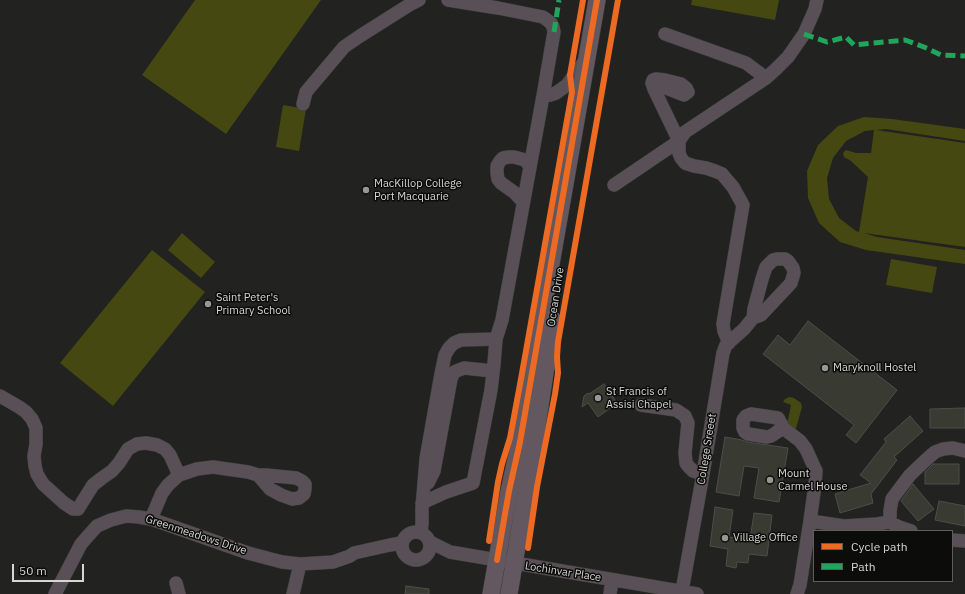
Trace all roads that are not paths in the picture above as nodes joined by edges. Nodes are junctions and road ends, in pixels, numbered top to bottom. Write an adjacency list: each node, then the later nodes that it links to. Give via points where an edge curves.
1 (419, 0): 11 (street, via 344,47 306,92)
2 (448, 0): 10 (street, via 543,17 551,23 554,32)
3 (597, 0): 7 (main road, Ocean Drive)
4 (608, 0): 40 (main road, Ocean Drive, via 558,286)
5 (817, 0): 8 (street, via 804,34 788,57)
6 (665, 34): 8 (street, via 746,63)
7 (587, 57): 10 (street, via 567,85 556,93); 38 (main road, Ocean Drive)
8 (766, 78): 12 (street, via 685,132)
9 (657, 94): 12 (street)
10 (543, 96): 13 (street)
11 (303, 104)
12 (679, 141): 14 (street); 18 (street, via 679,153 685,163 722,174 744,205 723,324)
13 (530, 166): 15 (street); 15 (street, via 525,160 509,157 503,158 497,166 498,179)
14 (614, 185)
15 (523, 202): 17 (street, via 502,320)
16 (753, 318): 18 (street, College Sreeet)
17 (496, 339): 19 (street); 27 (street, via 461,340 454,343 445,355 426,460)
18 (729, 343): 25 (street, College Sreeet, via 722,358)
19 (493, 371): 27 (street, via 473,483); 27 (street, via 464,368 454,372 434,471)
20 (0, 396): 24 (street, via 23,409 32,419 36,428 34,456 37,474 43,484 73,510 78,509 93,485 112,471 128,449 136,444 158,445 170,456)
21 (641, 404): 25 (street, via 676,410 685,416 688,423 686,463 693,471)
22 (780, 423): 29 (street, via 806,449 816,471)
23 (965, 451): 30 (street, via 953,448 935,452 910,475 892,498)
24 (179, 474): 26 (street, via 213,467); 28 (street, via 162,493)
25 (704, 474): 42 (street, College Sreeet)
26 (258, 475)
27 (422, 501): 32 (street)
28 (151, 519): 39 (street, Greenmeadows Drive, via 248,553); 43 (street, Greenmeadows Drive, via 126,516 97,526 81,544)
29 (810, 521): 30 (street, via 844,526); 49 (street)
30 (890, 522): 31 (street)
31 (908, 530)
32 (421, 536): 35 (street, via 405,536); 36 (street, Greenmeadows Drive); 37 (street, via 429,551)
33 (953, 540): 34 (street)
34 (965, 541)
35 (402, 548): 37 (street, Greenmeadows Drive, via 406,556 412,560 420,560); 39 (street, Greenmeadows Drive, via 357,558 350,556 333,562)
36 (450, 552): 37 (street, Greenmeadows Drive); 38 (street, Greenmeadows Drive)
37 (426, 556)
38 (497, 560): 40 (street, Greenmeadows Drive); 45 (main road, Ocean Drive)
39 (300, 564): 44 (street)
40 (514, 564): 41 (street, Lochinvar Place); 46 (main road, Ocean Drive)
41 (612, 580): 42 (street, Lochinvar Place); 47 (street, Lochinvar Place)
42 (682, 591): 48 (street, Lochinvar Place)
43 (55, 594)
44 (293, 594)
45 (491, 594)
46 (509, 594)
47 (610, 594)
48 (697, 594)
49 (797, 594)

